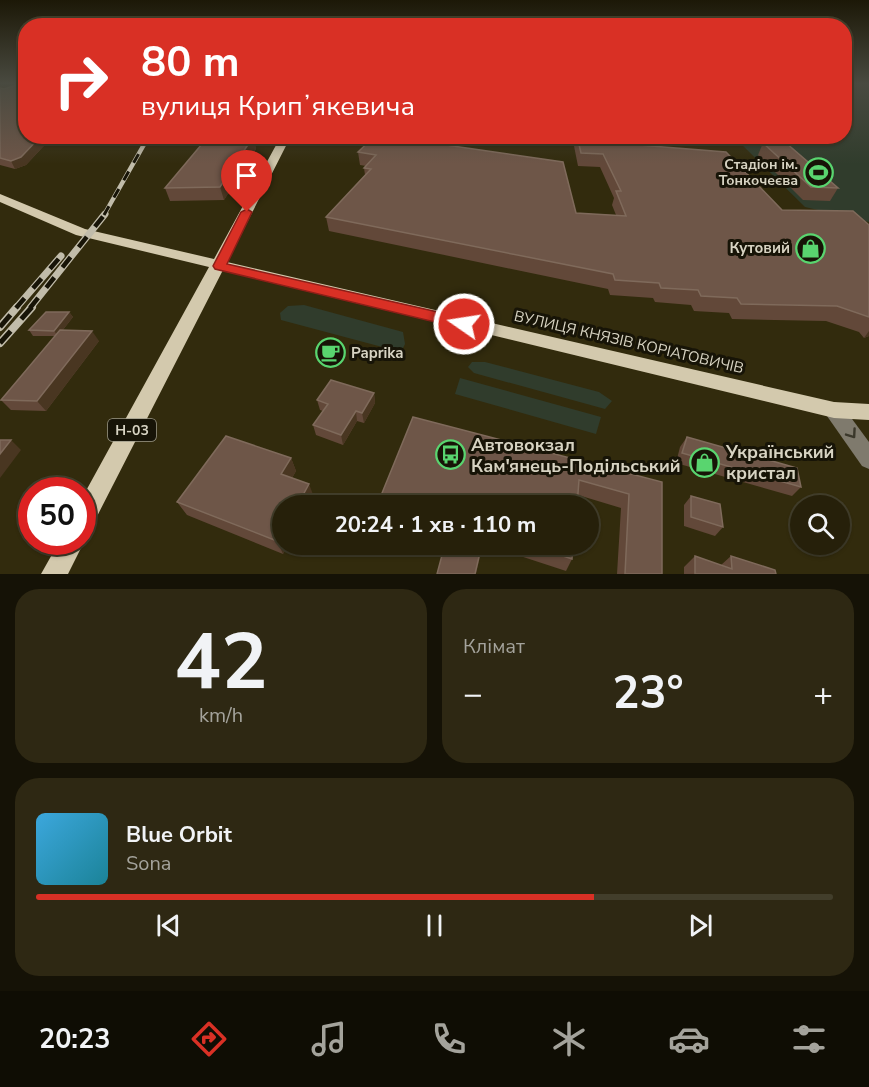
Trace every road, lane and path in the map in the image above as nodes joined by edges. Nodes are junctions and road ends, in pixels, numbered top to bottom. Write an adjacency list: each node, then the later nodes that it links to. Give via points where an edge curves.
1 (282, 144): 3 (main road, Н-03)
2 (0, 198): 3 (main road, ВУЛИЦЯ КНЯЗІВ КОРІАТОВИЧІВ, via 81,231)
3 (219, 266): 4 (main road, ВУЛИЦЯ КНЯЗІВ КОРІАТОВИЧІВ); 7 (main road, Н-03)
4 (834, 410): 5 (main road, ВУЛИЦЯ КНЯЗІВ КОРІАТОВИЧІВ); 6 (street, one-way to 6)
5 (869, 412)
6 (869, 459)
7 (96, 496)
8 (65, 555): 9 (main road)
9 (54, 574)

